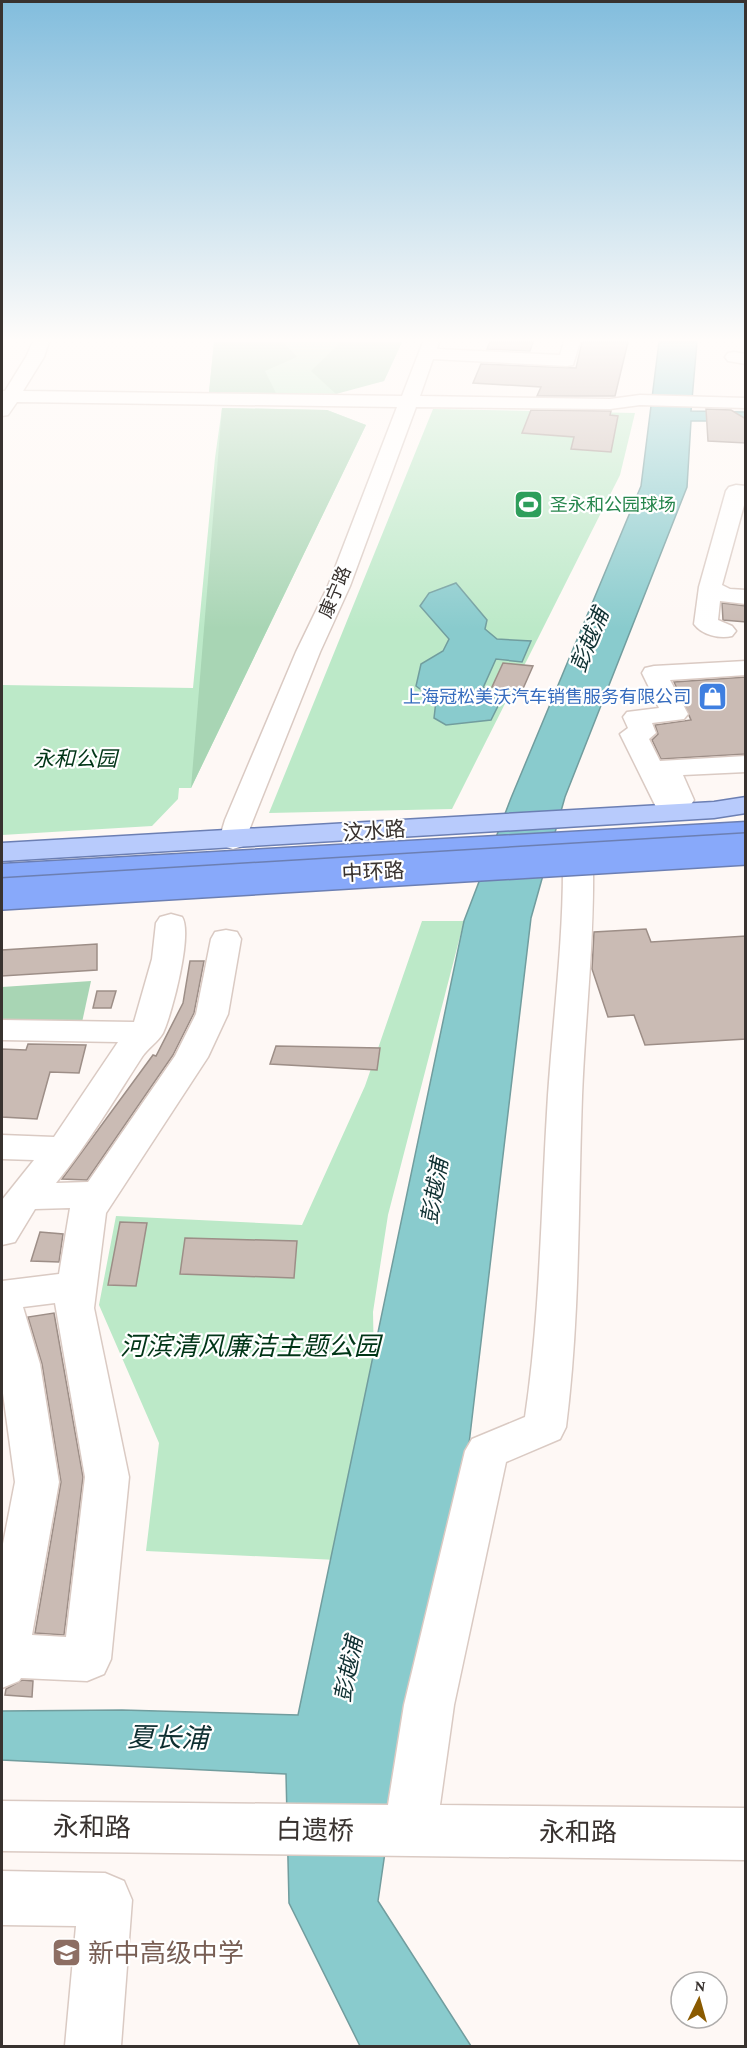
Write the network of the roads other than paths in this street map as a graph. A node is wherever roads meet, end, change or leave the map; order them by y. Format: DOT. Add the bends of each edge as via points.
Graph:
graph roads {
  1 [pos="393,438"];
  2 [pos="746,492"];
  3 [pos="710,587"];
  4 [pos="746,597"];
  5 [pos="724,631"];
  6 [pos="746,668"];
  7 [pos="746,764"];
  8 [pos="746,780"];
  9 [pos="674,796"];
  10 [pos="746,809"];
  11 [pos="746,830"];
  12 [pos="233,840"];
  13 [pos="745,851"];
  14 [pos="2,852"];
  15 [pos="440,855"];
  16 [pos="576,860"];
  17 [pos="2,873"];
  18 [pos="2,879"];
  19 [pos="58,885"];
  20 [pos="2,888"];
  21 [pos="2,894"];
  22 [pos="149,896"];
  23 [pos="2,904"];
  24 [pos="171,922"];
  25 [pos="226,939"];
  26 [pos="2,1030"];
  27 [pos="147,1032"];
  28 [pos="2,1147"];
  29 [pos="64,1149"];
  30 [pos="99,1195"];
  31 [pos="8,1219"];
  32 [pos="78,1286"];
  33 [pos="3,1310"];
  34 [pos="15,1423"];
  35 [pos="13,1551"];
  36 [pos="3,1661"];
  37 [pos="2,1826"];
  38 [pos="219,1828"];
  39 [pos="410,1831"];
  40 [pos="746,1834"];
  41 [pos="2,1898"];
  42 [pos="93,2046"];
  1 -- 12 [label="street, 康宁路" via="339,586"];
  2 -- 3 [label="street" via="736,491"];
  3 -- 4 [label="street" via="730,597"];
  3 -- 5 [label="street" via="706,624"];
  6 -- 9 [label="street" via="654,673 675,714 636,717 643,733 633,734"];
  7 -- 9 [label="street" via="666,768"];
  8 -- 9 [label="street"];
  10 -- 15 [label="main road, 汶水路" via="576,818"];
  11 -- 17 [label="highway, 中环路"];
  12 -- 14 [label="main road, 汶水路"];
  12 -- 15 [label="main road, 汶水路"];
  13 -- 16 [label="main road, 汶水路"];
  13 -- 21 [label="highway, 中环路, bridge"];
  15 -- 16 [label="main road, 汶水路"];
  15 -- 16 [label="main road"];
  15 -- 18 [label="main road, 汶水路"];
  15 -- 19 [label="main road, 汶水路"];
  15 -- 22 [label="main road, 汶水路"];
  16 -- 39 [label="street" via="573,1001 565,1093 554,1368 545,1427 486,1451 429,1705"];
  19 -- 20 [label="main road, 汶水路"];
  19 -- 22 [label="main road"];
  22 -- 23 [label="main road, 汶水路"];
  24 -- 27 [label="street" via="168,959"];
  25 -- 30 [label="street" via="212,1014 191,1057"];
  26 -- 27 [label="street"];
  27 -- 29 [label="street" via="133,1045"];
  28 -- 29 [label="street"];
  29 -- 31 [label="street"];
  30 -- 31 [label="street"];
  30 -- 32 [label="street" via="87,1212"];
  32 -- 33 [label="street"];
  32 -- 36 [label="street" via="74,1308 107,1477 87,1659"];
  33 -- 34 [label="street" via="19,1364"];
  34 -- 35 [label="street" via="37,1482"];
  35 -- 36 [label="street"];
  37 -- 38 [label="street, 永和路"];
  38 -- 39 [label="street, 白遗桥"];
  39 -- 40 [label="street, 永和路"];
  41 -- 42 [label="street" via="105,1900"];
}
